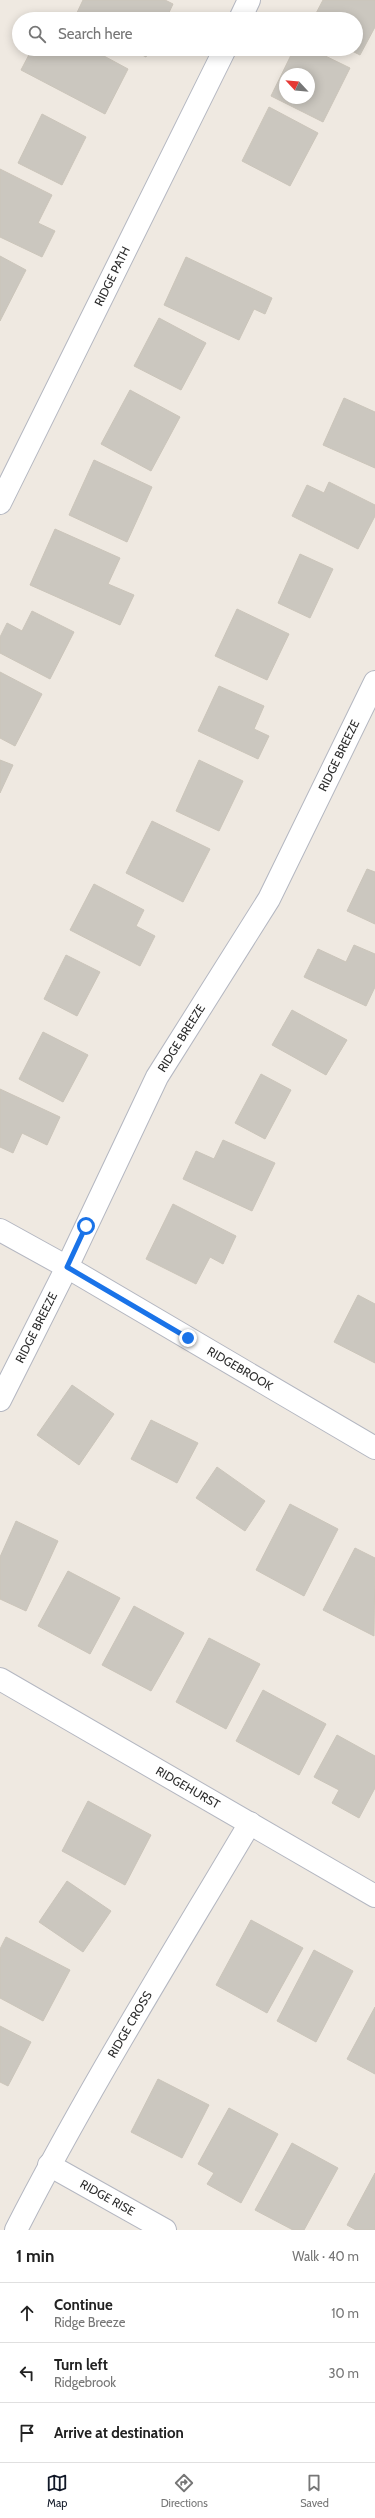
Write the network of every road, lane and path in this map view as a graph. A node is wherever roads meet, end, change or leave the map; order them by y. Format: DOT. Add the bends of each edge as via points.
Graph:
graph roads {
  1 [pos="249,0"];
  2 [pos="243,12"];
  3 [pos="222,56"];
  4 [pos="0,503"];
  5 [pos="375,682"];
  6 [pos="0,1230"];
  7 [pos="67,1267"];
  8 [pos="0,1400"];
  9 [pos="375,1448"];
  10 [pos="0,1679"];
  11 [pos="250,1823"];
  12 [pos="375,1896"];
  13 [pos="49,2165"];
  14 [pos="16,2230"];
  15 [pos="165,2230"];
  1 -- 2 [label="street"];
  3 -- 4 [label="street, RIDGE PATH"];
  5 -- 7 [label="street, RIDGE BREEZE" via="269,899 157,1077"];
  6 -- 7 [label="street, RIDGEBROOK"];
  7 -- 8 [label="street, RIDGE BREEZE"];
  7 -- 9 [label="street, RIDGEBROOK"];
  10 -- 11 [label="street, RIDGEHURST"];
  11 -- 12 [label="street, RIDGEHURST"];
  11 -- 13 [label="street, RIDGE CROSS"];
  13 -- 14 [label="street, RIDGE CROSS"];
  13 -- 15 [label="street, RIDGE RISE"];
}
